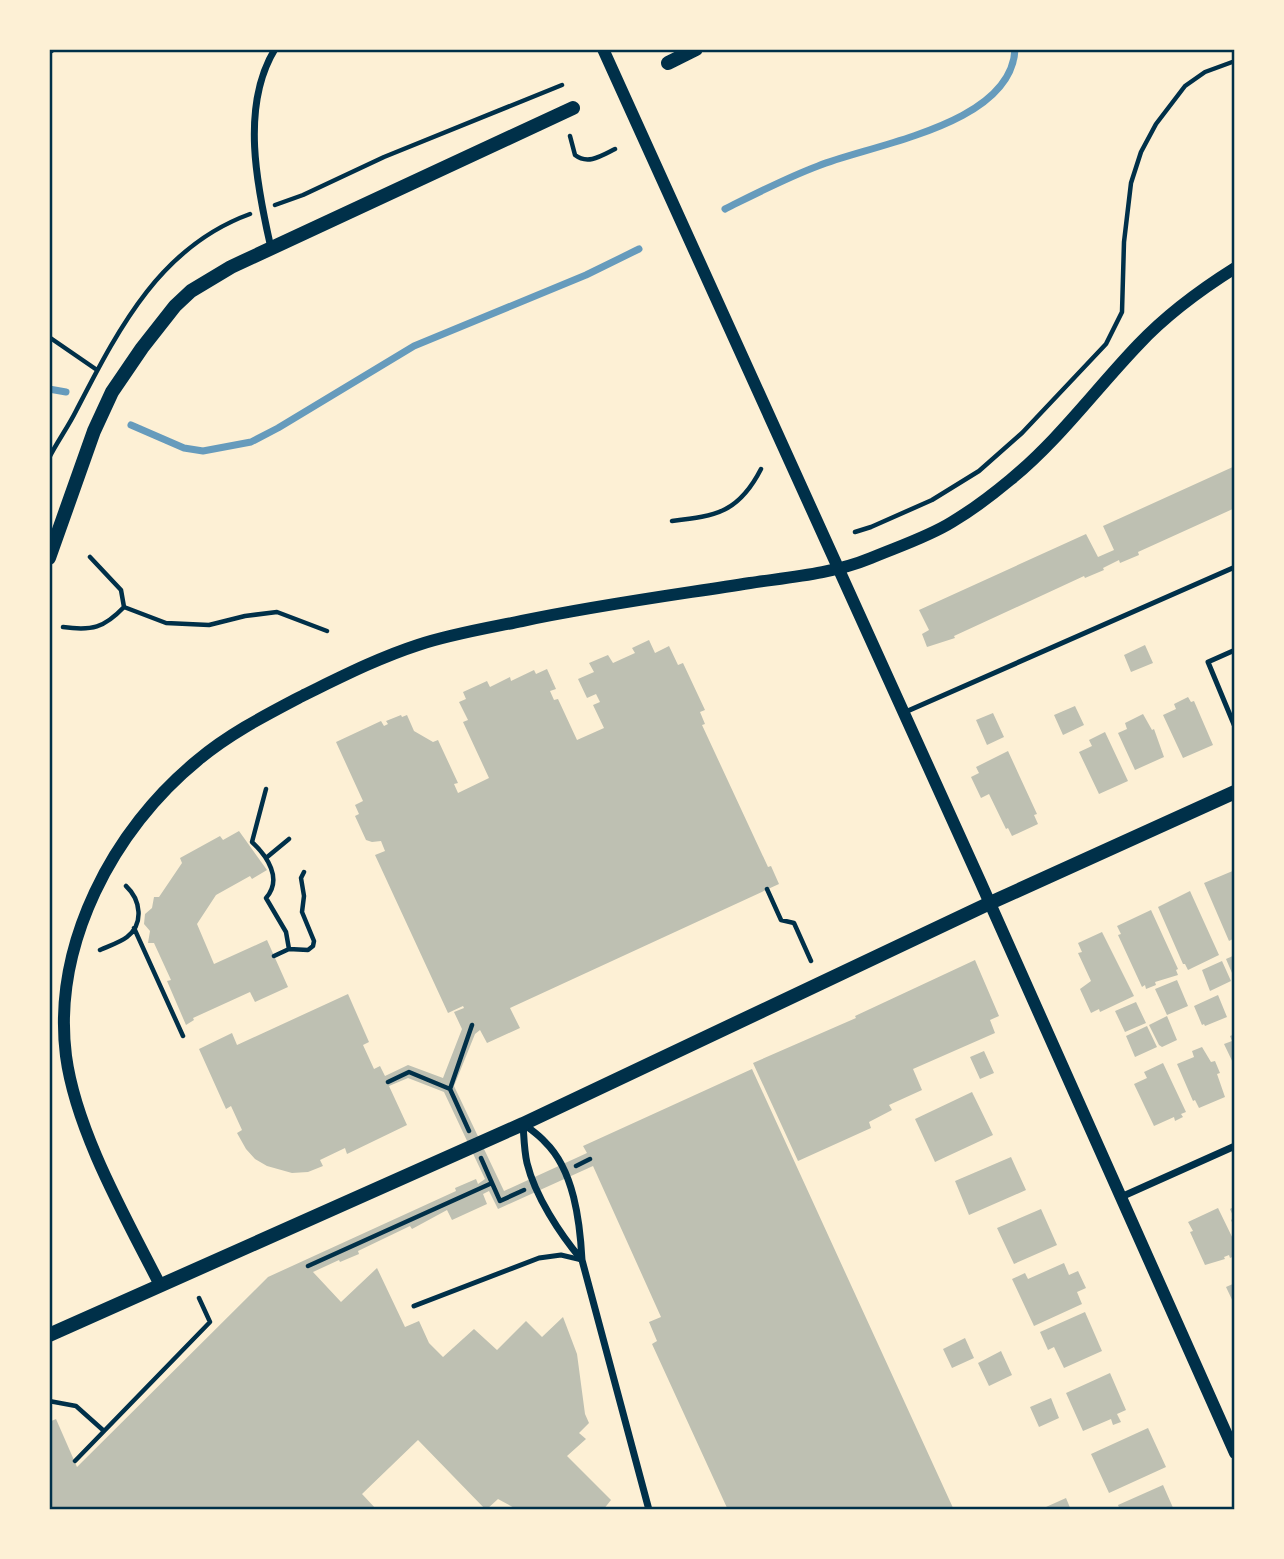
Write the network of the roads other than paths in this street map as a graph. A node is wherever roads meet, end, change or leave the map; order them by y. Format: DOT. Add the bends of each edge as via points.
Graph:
graph roads {
  1 [pos="275,49"];
  2 [pos="603,49"];
  3 [pos="696,49"];
  4 [pos="668,63"];
  5 [pos="573,108"];
  6 [pos="271,248"];
  7 [pos="1235,268"];
  8 [pos="49,558"];
  9 [pos="1235,567"];
  10 [pos="839,570"];
  11 [pos="1235,650"];
  12 [pos="903,713"];
  13 [pos="1235,727"];
  14 [pos="1235,792"];
  15 [pos="990,903"];
  16 [pos="523,1124"];
  17 [pos="1235,1146"];
  18 [pos="1121,1197"];
  19 [pos="582,1260"];
  20 [pos="160,1285"];
  21 [pos="414,1306"];
  22 [pos="49,1335"];
  23 [pos="1235,1454"];
  24 [pos="649,1510"];
  1 -- 6 [label="street" via="262,76 256,116 262,210"];
  2 -- 10 [label="street"];
  3 -- 4 [label="main road"];
  5 -- 6 [label="main road"];
  6 -- 8 [label="main road" via="191,291 142,348 112,392 94,431"];
  7 -- 10 [label="street" via="1194,294 1140,342 1010,480 949,524"];
  9 -- 12 [label="lane"];
  10 -- 12 [label="street"];
  10 -- 20 [label="street" via="526,620 420,644 349,672 258,719 195,762 157,800 123,844 91,899 76,937 64,1020 72,1090 125,1216"];
  11 -- 13 [label="lane" via="1208,662"];
  12 -- 15 [label="street"];
  14 -- 15 [label="main road"];
  15 -- 16 [label="main road"];
  15 -- 18 [label="street"];
  16 -- 19 [label="street" via="528,1167 547,1209"];
  16 -- 19 [label="street" via="547,1143 573,1195"];
  16 -- 20 [label="main road"];
  17 -- 18 [label="street"];
  18 -- 23 [label="street"];
  19 -- 21 [label="lane" via="562,1255 539,1258"];
  19 -- 24 [label="street"];
  20 -- 22 [label="main road"];
}
